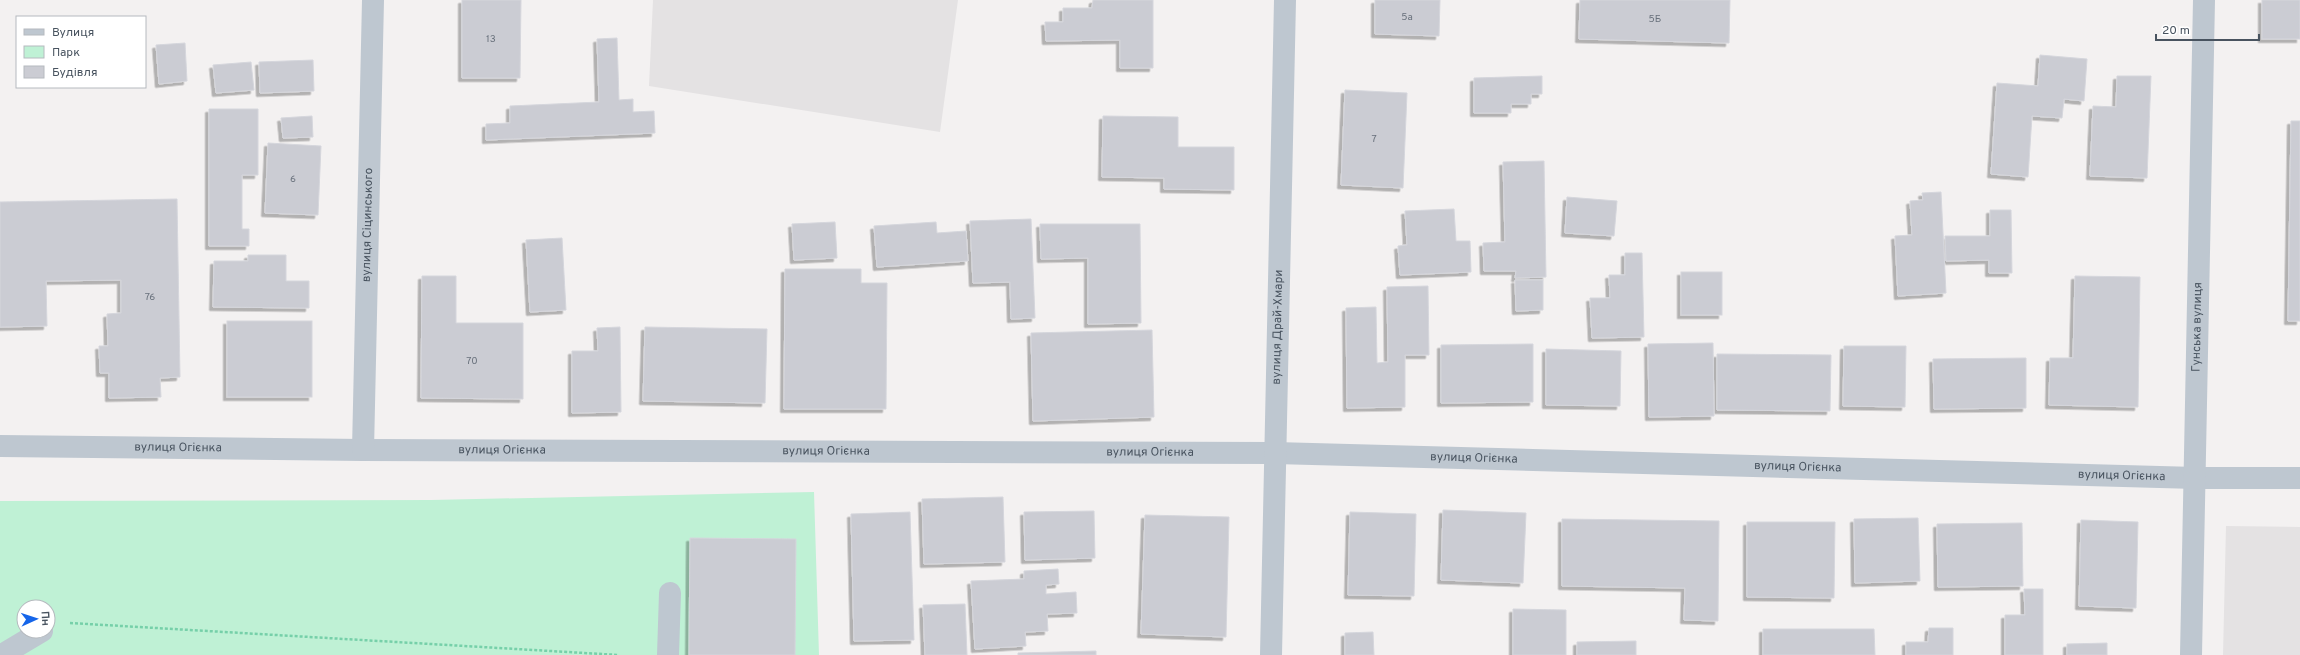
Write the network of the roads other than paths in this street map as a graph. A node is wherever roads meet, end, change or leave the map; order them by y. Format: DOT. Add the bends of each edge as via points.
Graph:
graph roads {
  1 [pos="373,0"];
  2 [pos="1285,0"];
  3 [pos="2204,0"];
  4 [pos="0,446"];
  5 [pos="363,450"];
  6 [pos="1275,453"];
  7 [pos="2196,478"];
  8 [pos="2300,478"];
  9 [pos="670,593"];
  10 [pos="29,639"];
  11 [pos="2,655"];
  12 [pos="668,655"];
  13 [pos="1271,655"];
  14 [pos="2191,655"];
  1 -- 5 [label="street, вулиця Сіцинського"];
  2 -- 6 [label="street, вулиця Драй-Хмари"];
  3 -- 7 [label="street, Гунська вулиця"];
  4 -- 5 [label="street, вулиця Огієнка"];
  5 -- 6 [label="street, вулиця Огієнка"];
  6 -- 7 [label="street, вулиця Огієнка"];
  6 -- 13 [label="street, вулиця Драй-Хмари"];
  7 -- 8 [label="street, вулиця Огієнка"];
  7 -- 14 [label="street, Гунська вулиця"];
  9 -- 12 [label="street"];
  10 -- 11 [label="street"];
}
